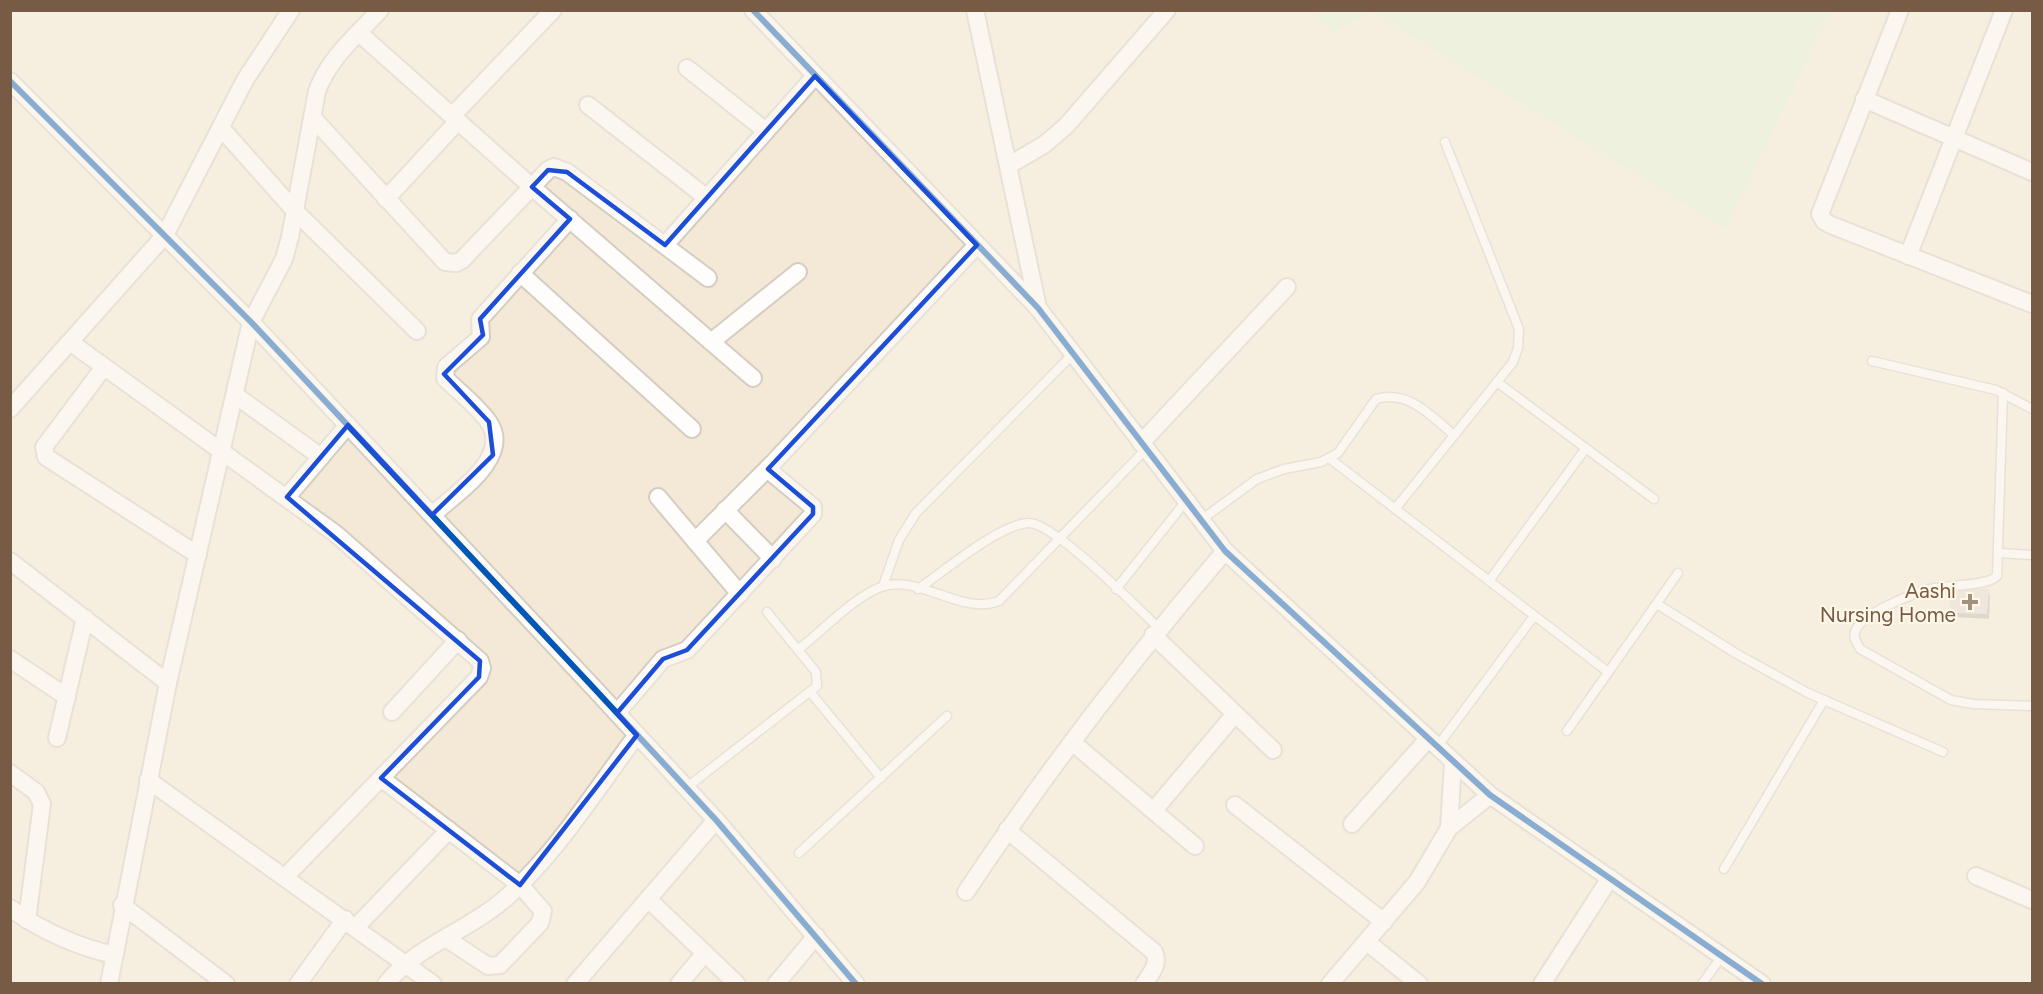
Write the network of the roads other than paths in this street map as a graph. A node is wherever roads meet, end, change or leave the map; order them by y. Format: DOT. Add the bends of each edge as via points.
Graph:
graph roads {
  1 [pos="291,10"];
  2 [pos="380,10"];
  3 [pos="553,10"];
  4 [pos="753,10"];
  5 [pos="975,10"];
  6 [pos="1167,10"];
  7 [pos="1900,10"];
  8 [pos="2004,10"];
  9 [pos="359,33"];
  10 [pos="687,68"];
  11 [pos="815,75"];
  12 [pos="13,87"];
  13 [pos="1864,99"];
  14 [pos="588,105"];
  15 [pos="313,118"];
  16 [pos="455,119"];
  17 [pos="221,128"];
  18 [pos="766,130"];
  19 [pos="1954,137"];
  20 [pos="1445,142"];
  21 [pos="1008,166"];
  22 [pos="2032,172"];
  23 [pos="532,187"];
  24 [pos="707,198"];
  25 [pos="386,199"];
  26 [pos="295,211"];
  27 [pos="570,219"];
  28 [pos="165,235"];
  29 [pos="665,245"];
  30 [pos="977,245"];
  31 [pos="1908,255"];
  32 [pos="798,272"];
  33 [pos="520,273"];
  34 [pos="708,278"];
  35 [pos="1287,287"];
  36 [pos="2032,304"];
  37 [pos="1038,308"];
  38 [pos="251,322"];
  39 [pos="417,331"];
  40 [pos="70,342"];
  41 [pos="711,342"];
  42 [pos="1073,354"];
  43 [pos="1872,361"];
  44 [pos="104,367"];
  45 [pos="753,378"];
  46 [pos="1497,382"];
  47 [pos="2003,393"];
  48 [pos="235,395"];
  49 [pos="10,409"];
  50 [pos="2032,409"];
  51 [pos="348,425"];
  52 [pos="692,429"];
  53 [pos="1454,435"];
  54 [pos="1144,446"];
  55 [pos="1586,448"];
  56 [pos="223,453"];
  57 [pos="321,457"];
  58 [pos="1329,458"];
  59 [pos="767,469"];
  60 [pos="287,497"];
  61 [pos="658,497"];
  62 [pos="1654,498"];
  63 [pos="1186,501"];
  64 [pos="1395,509"];
  65 [pos="725,510"];
  66 [pos="432,515"];
  67 [pos="1201,520"];
  68 [pos="1060,538"];
  69 [pos="695,541"];
  70 [pos="1225,551"];
  71 [pos="1999,553"];
  72 [pos="198,555"];
  73 [pos="2032,555"];
  74 [pos="773,559"];
  75 [pos="10,561"];
  76 [pos="1678,573"];
  77 [pos="1489,581"];
  78 [pos="883,586"];
  79 [pos="1116,589"];
  80 [pos="918,590"];
  81 [pos="740,594"];
  82 [pos="1657,604"];
  83 [pos="767,612"];
  84 [pos="1534,616"];
  85 [pos="85,618"];
  86 [pos="1156,632"];
  87 [pos="458,640"];
  88 [pos="799,649"];
  89 [pos="10,659"];
  90 [pos="1608,672"];
  91 [pos="168,683"];
  92 [pos="811,693"];
  93 [pos="67,697"];
  94 [pos="1824,700"];
  95 [pos="2032,706"];
  96 [pos="392,712"];
  97 [pos="617,712"];
  98 [pos="1235,714"];
  99 [pos="947,716"];
  100 [pos="1567,731"];
  101 [pos="637,735"];
  102 [pos="57,738"];
  103 [pos="1072,742"];
  104 [pos="1433,743"];
  105 [pos="1273,750"];
  106 [pos="1943,752"];
  107 [pos="1453,762"];
  108 [pos="10,773"];
  109 [pos="381,778"];
  110 [pos="881,778"];
  111 [pos="148,780"];
  112 [pos="686,788"];
  113 [pos="1490,795"];
  114 [pos="1235,804"];
  115 [pos="1154,810"];
  116 [pos="716,820"];
  117 [pos="1352,824"];
  118 [pos="1449,828"];
  119 [pos="449,830"];
  120 [pos="1007,830"];
  121 [pos="1195,846"];
  122 [pos="799,853"];
  123 [pos="1724,869"];
  124 [pos="1976,876"];
  125 [pos="285,877"];
  126 [pos="1610,878"];
  127 [pos="520,885"];
  128 [pos="966,892"];
  129 [pos="648,899"];
  130 [pos="2032,900"];
  131 [pos="122,905"];
  132 [pos="10,908"];
  133 [pos="27,920"];
  134 [pos="1384,922"];
  135 [pos="350,923"];
  136 [pos="816,936"];
  137 [pos="447,939"];
  138 [pos="1367,942"];
  139 [pos="705,953"];
  140 [pos="114,955"];
  141 [pos="1722,956"];
  142 [pos="405,963"];
  143 [pos="109,984"];
  144 [pos="226,984"];
  145 [pos="298,984"];
  146 [pos="386,984"];
  147 [pos="433,984"];
  148 [pos="575,984"];
  149 [pos="679,984"];
  150 [pos="737,984"];
  151 [pos="776,984"];
  152 [pos="856,984"];
  153 [pos="1144,984"];
  154 [pos="1330,984"];
  155 [pos="1419,984"];
  156 [pos="1542,984"];
  157 [pos="1702,984"];
  158 [pos="1762,984"];
  1 -- 17 [label="street" via="253,66"];
  2 -- 9 [label="street"];
  3 -- 16 [label="street"];
  4 -- 11 [label="street"];
  5 -- 21 [label="street"];
  6 -- 21 [label="street" via="1066,126"];
  7 -- 13 [label="street"];
  8 -- 19 [label="street"];
  9 -- 15 [label="street" via="323,74"];
  9 -- 16 [label="street"];
  10 -- 18 [label="street"];
  11 -- 18 [label="street"];
  11 -- 30 [label="street"];
  12 -- 28 [label="street"];
  13 -- 19 [label="street"];
  13 -- 31 [label="street" via="1820,214 1824,222"];
  14 -- 24 [label="street"];
  15 -- 25 [label="street"];
  15 -- 26 [label="street"];
  16 -- 23 [label="street"];
  16 -- 25 [label="street"];
  17 -- 26 [label="street"];
  17 -- 28 [label="street"];
  18 -- 24 [label="street"];
  19 -- 22 [label="street"];
  19 -- 31 [label="street"];
  20 -- 46 [label="lane" via="1519,329 1513,362"];
  21 -- 37 [label="street"];
  23 -- 25 [label="street" via="462,260 450,264"];
  23 -- 27 [label="street"];
  23 -- 29 [label="street" via="548,170 561,168"];
  24 -- 29 [label="street"];
  26 -- 38 [label="street" via="284,259"];
  26 -- 39 [label="street"];
  27 -- 33 [label="street"];
  27 -- 41 [label="street"];
  28 -- 38 [label="street"];
  28 -- 40 [label="street"];
  29 -- 34 [label="street"];
  30 -- 37 [label="street"];
  30 -- 59 [label="street"];
  31 -- 36 [label="street"];
  32 -- 41 [label="street"];
  33 -- 52 [label="street"];
  33 -- 66 [label="street" via="480,319 481,337 444,371 445,378 489,422 495,445 490,462"];
  35 -- 54 [label="street"];
  37 -- 42 [label="street"];
  38 -- 48 [label="street"];
  38 -- 51 [label="street"];
  40 -- 44 [label="street"];
  40 -- 49 [label="street"];
  41 -- 45 [label="street"];
  42 -- 54 [label="street"];
  42 -- 78 [label="lane" via="916,513 898,540"];
  43 -- 47 [label="lane"];
  44 -- 56 [label="street"];
  44 -- 72 [label="street" via="44,447 46,457"];
  46 -- 53 [label="lane"];
  46 -- 55 [label="lane"];
  47 -- 50 [label="lane"];
  47 -- 71 [label="lane"];
  48 -- 56 [label="street"];
  48 -- 57 [label="street"];
  51 -- 57 [label="street"];
  51 -- 66 [label="street"];
  53 -- 58 [label="lane" via="1413,403 1398,395 1386,396 1376,399 1338,453"];
  53 -- 64 [label="lane"];
  54 -- 63 [label="street"];
  54 -- 68 [label="lane"];
  55 -- 62 [label="lane"];
  55 -- 77 [label="lane"];
  56 -- 60 [label="street"];
  56 -- 72 [label="street"];
  57 -- 60 [label="street"];
  58 -- 64 [label="lane"];
  58 -- 67 [label="lane" via="1257,479"];
  59 -- 65 [label="street"];
  59 -- 74 [label="street" via="814,510"];
  60 -- 87 [label="street" via="336,534"];
  61 -- 69 [label="street"];
  63 -- 67 [label="street"];
  63 -- 79 [label="lane"];
  64 -- 77 [label="lane"];
  65 -- 69 [label="street"];
  65 -- 74 [label="street"];
  66 -- 97 [label="street"];
  67 -- 70 [label="street"];
  68 -- 79 [label="lane"];
  68 -- 80 [label="lane" via="1039,524 1025,523 1001,532"];
  68 -- 80 [label="lane" via="999,601 990,605 980,606"];
  69 -- 81 [label="street"];
  70 -- 86 [label="street"];
  70 -- 104 [label="street"];
  71 -- 73 [label="lane"];
  71 -- 95 [label="lane" via="1994,579 1937,588 1905,598 1860,623 1855,640 1860,649 1952,700"];
  72 -- 91 [label="street"];
  74 -- 81 [label="street"];
  75 -- 85 [label="street"];
  76 -- 82 [label="lane"];
  77 -- 84 [label="lane"];
  78 -- 80 [label="lane" via="900,584"];
  78 -- 88 [label="lane" via="869,592"];
  79 -- 86 [label="lane"];
  81 -- 97 [label="street" via="687,650 663,659"];
  82 -- 90 [label="lane"];
  82 -- 94 [label="lane" via="1737,654"];
  83 -- 88 [label="lane"];
  84 -- 90 [label="lane"];
  84 -- 104 [label="lane"];
  85 -- 91 [label="street"];
  85 -- 93 [label="street"];
  86 -- 98 [label="street"];
  86 -- 103 [label="street"];
  87 -- 96 [label="street"];
  87 -- 109 [label="street" via="480,661 479,677"];
  88 -- 92 [label="lane" via="818,679"];
  89 -- 93 [label="street"];
  90 -- 100 [label="lane"];
  91 -- 111 [label="street"];
  92 -- 110 [label="lane"];
  92 -- 112 [label="lane"];
  93 -- 102 [label="street"];
  94 -- 106 [label="lane"];
  94 -- 123 [label="lane"];
  97 -- 101 [label="street"];
  98 -- 105 [label="street"];
  98 -- 115 [label="street"];
  99 -- 110 [label="lane"];
  101 -- 112 [label="street"];
  101 -- 127 [label="street" via="540,866"];
  103 -- 115 [label="street"];
  103 -- 120 [label="street"];
  104 -- 107 [label="street"];
  104 -- 117 [label="street"];
  107 -- 113 [label="street"];
  107 -- 118 [label="street"];
  108 -- 133 [label="street" via="36,792 42,804"];
  109 -- 119 [label="street"];
  109 -- 125 [label="street"];
  110 -- 122 [label="lane"];
  111 -- 125 [label="street"];
  111 -- 131 [label="street"];
  112 -- 116 [label="street"];
  113 -- 118 [label="street"];
  113 -- 126 [label="street"];
  114 -- 134 [label="street"];
  115 -- 121 [label="street"];
  116 -- 129 [label="street"];
  116 -- 136 [label="street"];
  118 -- 134 [label="street" via="1417,882"];
  119 -- 127 [label="street"];
  119 -- 135 [label="street"];
  120 -- 128 [label="street"];
  120 -- 153 [label="street" via="1154,952 1156,966"];
  124 -- 130 [label="street"];
  125 -- 135 [label="street"];
  126 -- 141 [label="street"];
  126 -- 156 [label="street"];
  127 -- 137 [label="street"];
  127 -- 137 [label="street" via="543,911 543,917 500,965 488,966"];
  129 -- 139 [label="street"];
  129 -- 148 [label="street"];
  131 -- 140 [label="street"];
  131 -- 144 [label="street"];
  132 -- 133 [label="street"];
  133 -- 140 [label="street" via="80,947"];
  134 -- 138 [label="street"];
  135 -- 142 [label="street"];
  135 -- 145 [label="street"];
  136 -- 151 [label="street"];
  136 -- 152 [label="street"];
  137 -- 142 [label="street"];
  138 -- 154 [label="street"];
  138 -- 155 [label="street"];
  139 -- 149 [label="street"];
  139 -- 150 [label="street"];
  140 -- 143 [label="street"];
  141 -- 157 [label="lane"];
  141 -- 158 [label="street"];
  142 -- 146 [label="street"];
  142 -- 147 [label="street"];
}
